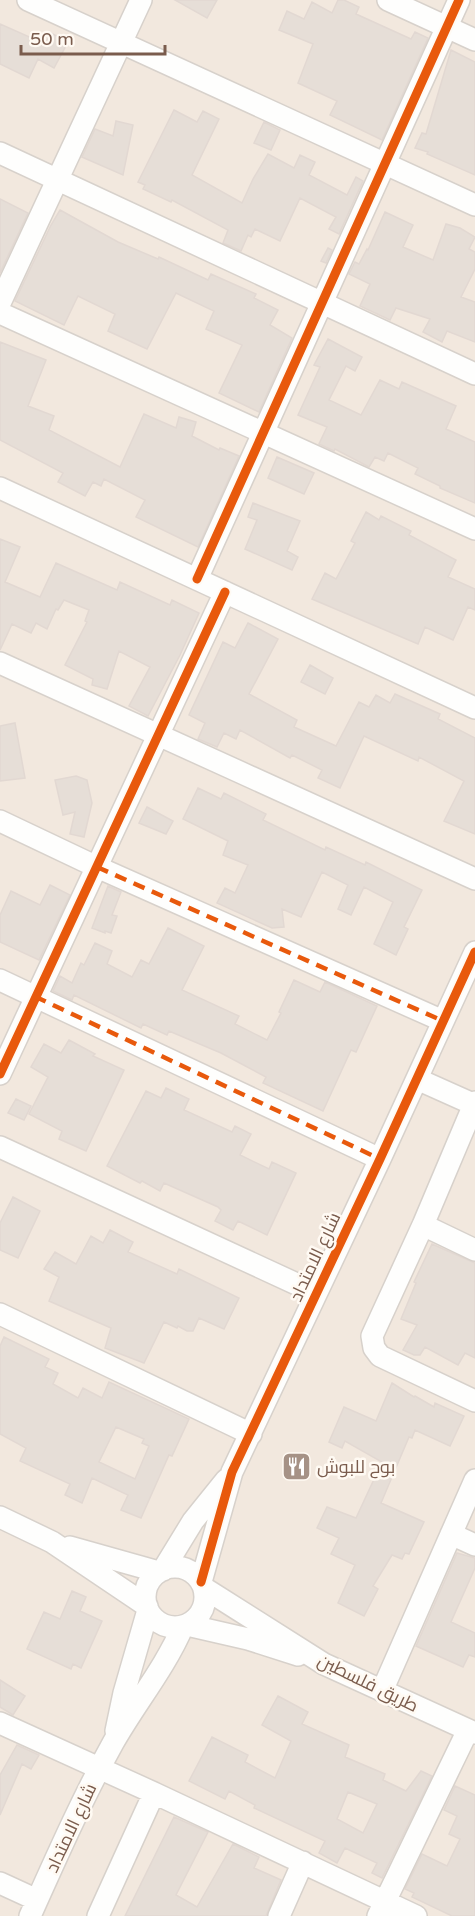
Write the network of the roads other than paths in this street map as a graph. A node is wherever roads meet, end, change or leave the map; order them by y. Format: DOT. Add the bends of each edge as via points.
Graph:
graph roads {
  1 [pos="28,0"];
  2 [pos="141,0"];
  3 [pos="388,0"];
  4 [pos="459,0"];
  5 [pos="447,27"];
  6 [pos="475,40"];
  7 [pos="120,43"];
  8 [pos="0,153"];
  9 [pos="384,163"];
  10 [pos="57,180"];
  11 [pos="475,205"];
  12 [pos="0,303"];
  13 [pos="321,303"];
  14 [pos="0,313"];
  15 [pos="475,374"];
  16 [pos="263,432"];
  17 [pos="0,489"];
  18 [pos="475,529"];
  19 [pos="196,579"];
  20 [pos="225,592"];
  21 [pos="0,663"];
  22 [pos="475,708"];
  23 [pos="159,735"];
  24 [pos="0,821"];
  25 [pos="97,867"];
  26 [pos="475,879"];
  27 [pos="475,952"];
  28 [pos="0,980"];
  29 [pos="36,997"];
  30 [pos="443,1021"];
  31 [pos="0,1074"];
  32 [pos="417,1079"];
  33 [pos="475,1104"];
  34 [pos="0,1147"];
  35 [pos="380,1159"];
  36 [pos="423,1225"];
  37 [pos="475,1250"];
  38 [pos="316,1293"];
  39 [pos="0,1314"];
  40 [pos="475,1401"];
  41 [pos="251,1434"];
  42 [pos="232,1472"];
  43 [pos="475,1480"];
  44 [pos="0,1517"];
  45 [pos="451,1534"];
  46 [pos="52,1542"];
  47 [pos="475,1545"];
  48 [pos="161,1571"];
  49 [pos="202,1585"];
  50 [pos="148,1608"];
  51 [pos="185,1625"];
  52 [pos="324,1664"];
  53 [pos="382,1690"];
  54 [pos="0,1723"];
  55 [pos="471,1732"];
  56 [pos="114,1741"];
  57 [pos="100,1768"];
  58 [pos="154,1793"];
  59 [pos="303,1862"];
  60 [pos="0,1883"];
  61 [pos="34,1908"];
  62 [pos="382,1909"];
  63 [pos="98,1916"];
  64 [pos="279,1916"];
  65 [pos="416,1916"];
  1 -- 7 [label="street"];
  2 -- 7 [label="street"];
  3 -- 5 [label="street"];
  4 -- 5 [label="street"];
  5 -- 6 [label="street"];
  5 -- 9 [label="street"];
  7 -- 9 [label="street"];
  7 -- 10 [label="street"];
  8 -- 10 [label="street"];
  9 -- 11 [label="street"];
  9 -- 13 [label="street"];
  10 -- 12 [label="street"];
  10 -- 13 [label="street"];
  13 -- 15 [label="street"];
  13 -- 16 [label="street"];
  14 -- 16 [label="street"];
  16 -- 18 [label="street"];
  16 -- 19 [label="street"];
  17 -- 19 [label="street"];
  19 -- 20 [label="street"];
  20 -- 22 [label="street"];
  20 -- 23 [label="street"];
  21 -- 23 [label="street"];
  23 -- 25 [label="street"];
  23 -- 26 [label="street"];
  24 -- 25 [label="street"];
  25 -- 29 [label="street"];
  25 -- 30 [label="street"];
  27 -- 30 [label="street, شارع الامتداد"];
  28 -- 29 [label="street"];
  29 -- 31 [label="street"];
  29 -- 35 [label="street"];
  30 -- 32 [label="street, شارع الامتداد"];
  32 -- 33 [label="street"];
  32 -- 35 [label="street, شارع الامتداد"];
  33 -- 36 [label="street"];
  34 -- 38 [label="street"];
  35 -- 38 [label="street, شارع الامتداد"];
  36 -- 37 [label="street"];
  36 -- 40 [label="street" via="372,1336 374,1348 380,1356"];
  38 -- 41 [label="street, شارع الامتداد"];
  39 -- 41 [label="street"];
  41 -- 42 [label="street, شارع الامتداد"];
  42 -- 48 [label="street, شارع الامتداد" via="193,1521"];
  42 -- 49 [label="street, شارع الامتداد"];
  43 -- 45 [label="street"];
  44 -- 46 [label="street"];
  45 -- 47 [label="street"];
  45 -- 53 [label="street"];
  46 -- 48 [label="street"];
  46 -- 50 [label="street"];
  48 -- 49 [label="street" via="184,1569"];
  48 -- 50 [label="street" via="146,1591"];
  49 -- 51 [label="street" via="205,1603 194,1621"];
  49 -- 52 [label="street, طريق فلسطين"];
  50 -- 51 [label="street" via="163,1624"];
  50 -- 56 [label="street, شارع الامتداد"];
  51 -- 52 [label="street" via="248,1639"];
  51 -- 56 [label="street, شارع الامتداد"];
  52 -- 53 [label="street, طريق فلسطين"];
  53 -- 55 [label="street, طريق فلسطين"];
  54 -- 57 [label="street"];
  55 -- 62 [label="street"];
  56 -- 57 [label="street, شارع الامتداد"];
  57 -- 58 [label="street"];
  57 -- 61 [label="street, شارع الامتداد"];
  58 -- 59 [label="street"];
  58 -- 63 [label="street"];
  59 -- 62 [label="street"];
  59 -- 64 [label="street"];
  60 -- 61 [label="street"];
  62 -- 65 [label="street"];
}
